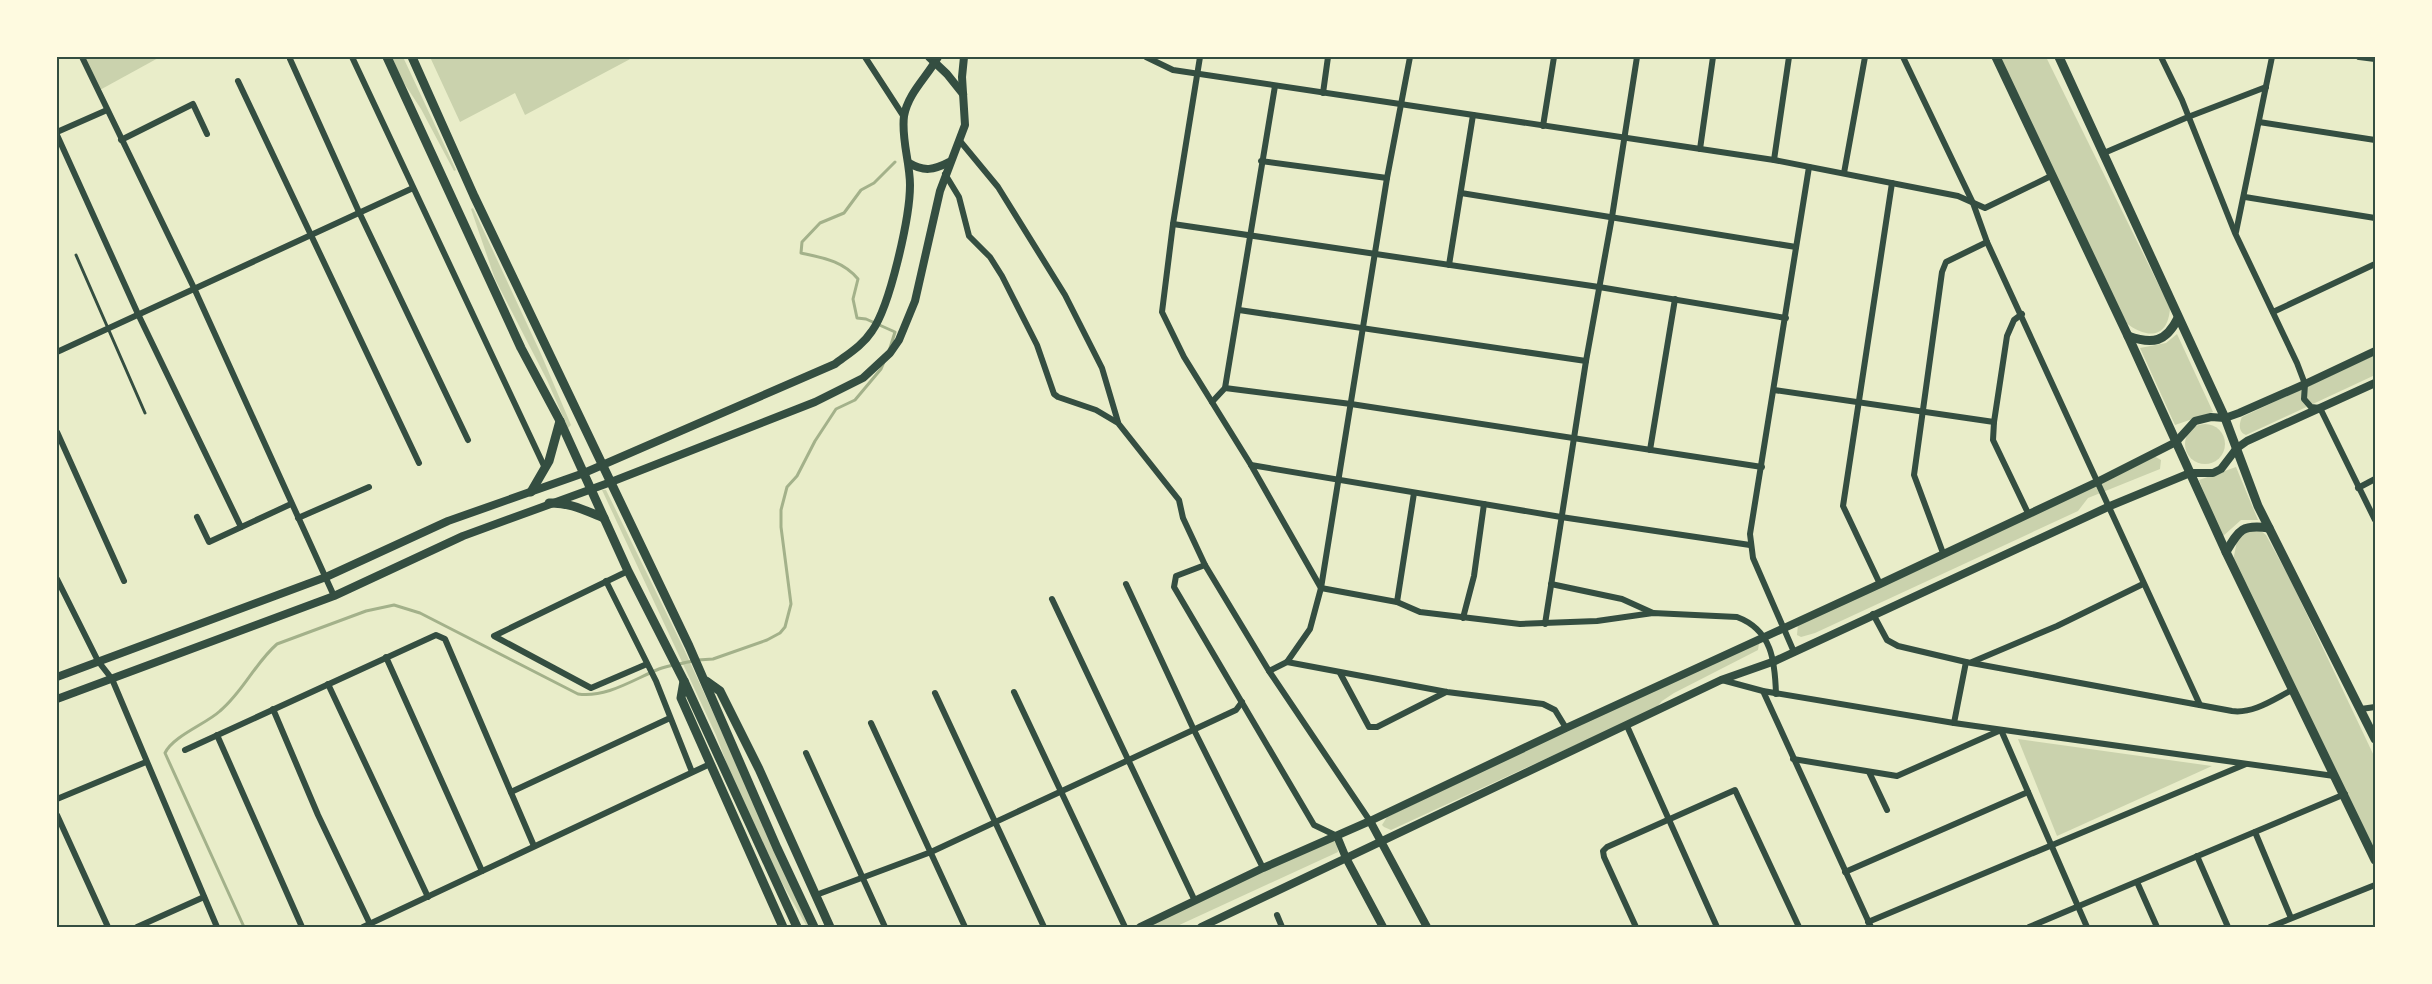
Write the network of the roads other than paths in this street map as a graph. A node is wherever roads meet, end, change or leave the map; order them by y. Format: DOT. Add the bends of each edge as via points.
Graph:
graph roads {
  1 [pos="82,57"];
  2 [pos="352,57"];
  3 [pos="387,57"];
  4 [pos="412,57"];
  5 [pos="865,57"];
  6 [pos="964,57"];
  7 [pos="1146,57"];
  8 [pos="1200,57"];
  9 [pos="1328,57"];
  10 [pos="1410,57"];
  11 [pos="1554,57"];
  12 [pos="1637,57"];
  13 [pos="1713,57"];
  14 [pos="1789,57"];
  15 [pos="1865,57"];
  16 [pos="1903,57"];
  17 [pos="1996,57"];
  18 [pos="2059,57"];
  19 [pos="2161,57"];
  20 [pos="2272,57"];
  21 [pos="2359,57"];
  22 [pos="290,59"];
  23 [pos="934,59"];
  24 [pos="2375,59"];
  25 [pos="1197,74"];
  26 [pos="238,81"];
  27 [pos="1275,86"];
  28 [pos="2266,87"];
  29 [pos="1323,93"];
  30 [pos="963,94"];
  31 [pos="1401,103"];
  32 [pos="107,110"];
  33 [pos="1473,115"];
  34 [pos="904,117"];
  35 [pos="2188,117"];
  36 [pos="2259,122"];
  37 [pos="1543,126"];
  38 [pos="57,133"];
  39 [pos="207,134"];
  40 [pos="1625,139"];
  41 [pos="121,140"];
  42 [pos="2375,140"];
  43 [pos="960,141"];
  44 [pos="1700,148"];
  45 [pos="2104,153"];
  46 [pos="1774,160"];
  47 [pos="1261,161"];
  48 [pos="949,162"];
  49 [pos="909,164"];
  50 [pos="1809,167"];
  51 [pos="1844,173"];
  52 [pos="945,174"];
  53 [pos="2051,176"];
  54 [pos="1387,178"];
  55 [pos="1892,183"];
  56 [pos="412,188"];
  57 [pos="1461,193"];
  58 [pos="2244,197"];
  59 [pos="1973,203"];
  60 [pos="359,212"];
  61 [pos="1612,216"];
  62 [pos="2375,218"];
  63 [pos="1173,224"];
  64 [pos="2235,233"];
  65 [pos="309,234"];
  66 [pos="1250,235"];
  67 [pos="1987,242"];
  68 [pos="1796,247"];
  69 [pos="1375,253"];
  70 [pos="76,255"];
  71 [pos="2375,264"];
  72 [pos="1449,265"];
  73 [pos="1599,287"];
  74 [pos="194,288"];
  75 [pos="1675,299"];
  76 [pos="1239,310"];
  77 [pos="2273,312"];
  78 [pos="138,314"];
  79 [pos="2022,314"];
  80 [pos="1786,318"];
  81 [pos="2178,318"];
  82 [pos="1364,327"];
  83 [pos="108,328"];
  84 [pos="2128,336"];
  85 [pos="2375,351"];
  86 [pos="57,352"];
  87 [pos="1586,361"];
  88 [pos="2375,382"];
  89 [pos="2305,384"];
  90 [pos="1225,388"];
  91 [pos="1774,390"];
  92 [pos="1212,402"];
  93 [pos="1858,402"];
  94 [pos="1351,405"];
  95 [pos="2320,408"];
  96 [pos="1922,411"];
  97 [pos="145,413"];
  98 [pos="2225,418"];
  99 [pos="560,422"];
  100 [pos="1994,422"];
  101 [pos="1118,423"];
  102 [pos="57,432"];
  103 [pos="1574,439"];
  104 [pos="468,440"];
  105 [pos="2176,442"];
  106 [pos="2236,448"];
  107 [pos="1650,450"];
  108 [pos="419,463"];
  109 [pos="602,465"];
  110 [pos="1251,465"];
  111 [pos="1762,467"];
  112 [pos="545,469"];
  113 [pos="584,473"];
  114 [pos="2190,473"];
  115 [pos="2375,479"];
  116 [pos="1338,480"];
  117 [pos="2098,481"];
  118 [pos="611,482"];
  119 [pos="369,487"];
  120 [pos="2358,488"];
  121 [pos="590,489"];
  122 [pos="531,492"];
  123 [pos="1414,493"];
  124 [pos="549,503"];
  125 [pos="291,504"];
  126 [pos="1484,504"];
  127 [pos="2110,506"];
  128 [pos="2028,513"];
  129 [pos="1561,517"];
  130 [pos="197,518"];
  131 [pos="298,518"];
  132 [pos="604,518"];
  133 [pos="2375,520"];
  134 [pos="241,527"];
  135 [pos="2269,528"];
  136 [pos="1750,544"];
  137 [pos="2226,552"];
  138 [pos="1943,553"];
  139 [pos="1205,565"];
  140 [pos="628,571"];
  141 [pos="326,577"];
  142 [pos="57,579"];
  143 [pos="124,581"];
  144 [pos="606,581"];
  145 [pos="1126,584"];
  146 [pos="1551,584"];
  147 [pos="1880,584"];
  148 [pos="2143,584"];
  149 [pos="1321,588"];
  150 [pos="65,595"];
  151 [pos="334,596"];
  152 [pos="57,599"];
  153 [pos="1052,599"];
  154 [pos="1397,602"];
  155 [pos="1653,613"];
  156 [pos="1874,615"];
  157 [pos="1463,618"];
  158 [pos="1545,624"];
  159 [pos="1784,628"];
  160 [pos="1764,637"];
  161 [pos="1794,652"];
  162 [pos="386,657"];
  163 [pos="98,661"];
  164 [pos="1775,661"];
  165 [pos="1287,662"];
  166 [pos="1969,662"];
  167 [pos="647,664"];
  168 [pos="1269,671"];
  169 [pos="1340,673"];
  170 [pos="57,677"];
  171 [pos="681,677"];
  172 [pos="112,679"];
  173 [pos="704,680"];
  174 [pos="1721,680"];
  175 [pos="328,684"];
  176 [pos="2292,690"];
  177 [pos="1014,692"];
  178 [pos="1447,692"];
  179 [pos="1763,692"];
  180 [pos="935,693"];
  181 [pos="1776,694"];
  182 [pos="57,699"];
  183 [pos="1242,702"];
  184 [pos="2200,705"];
  185 [pos="2375,707"];
  186 [pos="273,709"];
  187 [pos="2361,709"];
  188 [pos="670,718"];
  189 [pos="871,723"];
  190 [pos="1954,723"];
  191 [pos="1627,726"];
  192 [pos="1194,728"];
  193 [pos="1566,728"];
  194 [pos="2001,730"];
  195 [pos="217,735"];
  196 [pos="2375,739"];
  197 [pos="185,750"];
  198 [pos="806,753"];
  199 [pos="1793,759"];
  200 [pos="1128,760"];
  201 [pos="146,762"];
  202 [pos="710,764"];
  203 [pos="2247,764"];
  204 [pos="692,772"];
  205 [pos="1869,772"];
  206 [pos="2334,776"];
  207 [pos="511,792"];
  208 [pos="1061,792"];
  209 [pos="2028,792"];
  210 [pos="2345,794"];
  211 [pos="57,800"];
  212 [pos="1887,810"];
  213 [pos="57,815"];
  214 [pos="1668,818"];
  215 [pos="1371,821"];
  216 [pos="995,823"];
  217 [pos="2255,832"];
  218 [pos="1337,836"];
  219 [pos="1380,843"];
  220 [pos="534,846"];
  221 [pos="2051,846"];
  222 [pos="931,852"];
  223 [pos="2197,856"];
  224 [pos="1346,858"];
  225 [pos="2375,860"];
  226 [pos="1263,868"];
  227 [pos="482,871"];
  228 [pos="1845,872"];
  229 [pos="861,877"];
  230 [pos="2137,882"];
  231 [pos="2375,885"];
  232 [pos="816,895"];
  233 [pos="204,897"];
  234 [pos="428,897"];
  235 [pos="1196,901"];
  236 [pos="2078,906"];
  237 [pos="1277,915"];
  238 [pos="2291,918"];
  239 [pos="370,924"];
  240 [pos="1869,924"];
  241 [pos="108,927"];
  242 [pos="137,927"];
  243 [pos="217,927"];
  244 [pos="302,927"];
  245 [pos="363,927"];
  246 [pos="783,927"];
  247 [pos="797,927"];
  248 [pos="814,927"];
  249 [pos="830,927"];
  250 [pos="885,927"];
  251 [pos="965,927"];
  252 [pos="1044,927"];
  253 [pos="1125,927"];
  254 [pos="1140,927"];
  255 [pos="1201,927"];
  256 [pos="1282,927"];
  257 [pos="1383,927"];
  258 [pos="1427,927"];
  259 [pos="1636,927"];
  260 [pos="1717,927"];
  261 [pos="1799,927"];
  262 [pos="2029,927"];
  263 [pos="2087,927"];
  264 [pos="2157,927"];
  265 [pos="2228,927"];
  266 [pos="2270,927"];
  1 -- 32 [label="street"];
  2 -- 56 [label="street"];
  3 -- 99 [label="main road" via="521,348"];
  4 -- 109 [label="main road" via="478,206"];
  5 -- 34 [label="street"];
  6 -- 30 [label="main road"];
  7 -- 25 [label="street" via="1173,70"];
  8 -- 25 [label="street"];
  9 -- 29 [label="street"];
  10 -- 31 [label="street"];
  11 -- 37 [label="street"];
  12 -- 40 [label="street"];
  13 -- 44 [label="street"];
  14 -- 46 [label="street"];
  15 -- 51 [label="street"];
  16 -- 59 [label="street"];
  17 -- 53 [label="main road"];
  18 -- 45 [label="main road"];
  19 -- 35 [label="street"];
  20 -- 28 [label="street"];
  21 -- 24 [label="street"];
  22 -- 60 [label="street"];
  23 -- 30 [label="street"];
  23 -- 34 [label="main road"];
  25 -- 27 [label="street"];
  25 -- 63 [label="street"];
  26 -- 65 [label="street"];
  27 -- 29 [label="street"];
  27 -- 47 [label="street"];
  28 -- 35 [label="street"];
  28 -- 36 [label="street"];
  29 -- 31 [label="street"];
  30 -- 43 [label="main road" via="965,125"];
  31 -- 33 [label="street"];
  31 -- 54 [label="street"];
  32 -- 38 [label="street"];
  32 -- 41 [label="street"];
  33 -- 37 [label="street"];
  33 -- 57 [label="street"];
  34 -- 49 [label="main road"];
  35 -- 45 [label="street"];
  35 -- 64 [label="street"];
  36 -- 42 [label="street"];
  36 -- 58 [label="street"];
  37 -- 40 [label="street"];
  38 -- 78 [label="street"];
  39 -- 41 [label="street" via="193,105"];
  40 -- 44 [label="street"];
  40 -- 61 [label="street"];
  41 -- 74 [label="street"];
  43 -- 48 [label="main road"];
  43 -- 101 [label="street" via="998,188 1065,295 1102,368"];
  44 -- 46 [label="street"];
  45 -- 81 [label="main road"];
  46 -- 50 [label="street"];
  47 -- 54 [label="street"];
  47 -- 66 [label="street"];
  48 -- 49 [label="main road" via="935,170"];
  48 -- 52 [label="main road"];
  49 -- 109 [label="main road" via="909,196 894,276 885,308 858,346 835,364"];
  50 -- 51 [label="street"];
  50 -- 68 [label="street"];
  51 -- 55 [label="street"];
  52 -- 101 [label="street" via="958,197 969,236 1002,276 1037,345 1054,393"];
  52 -- 118 [label="main road" via="909,319 899,340 876,367 863,378 815,402"];
  53 -- 59 [label="street" via="1985,207"];
  53 -- 84 [label="main road"];
  54 -- 69 [label="street"];
  55 -- 59 [label="street" via="1958,196"];
  55 -- 93 [label="street"];
  56 -- 60 [label="street"];
  56 -- 112 [label="street"];
  57 -- 61 [label="street"];
  57 -- 72 [label="street"];
  58 -- 62 [label="street"];
  58 -- 64 [label="street"];
  59 -- 67 [label="street"];
  60 -- 65 [label="street"];
  60 -- 104 [label="street"];
  61 -- 68 [label="street"];
  61 -- 73 [label="street"];
  63 -- 66 [label="street"];
  63 -- 92 [label="street" via="1162,312"];
  64 -- 77 [label="street"];
  65 -- 74 [label="street"];
  65 -- 108 [label="street"];
  66 -- 69 [label="street"];
  66 -- 76 [label="street"];
  67 -- 79 [label="street"];
  67 -- 96 [label="street" via="1943,266"];
  68 -- 80 [label="street"];
  69 -- 72 [label="street"];
  69 -- 82 [label="street"];
  70 -- 83 [label="lane"];
  71 -- 77 [label="street"];
  72 -- 73 [label="street"];
  73 -- 75 [label="street"];
  73 -- 87 [label="street"];
  74 -- 78 [label="street"];
  74 -- 125 [label="street"];
  75 -- 80 [label="street"];
  75 -- 107 [label="street"];
  76 -- 82 [label="street"];
  76 -- 90 [label="street"];
  77 -- 89 [label="street"];
  78 -- 83 [label="street"];
  78 -- 134 [label="street"];
  79 -- 100 [label="street" via="2014,320 2007,336"];
  79 -- 117 [label="street"];
  80 -- 91 [label="street"];
  81 -- 84 [label="main road" via="2163,338 2153,341"];
  81 -- 98 [label="main road"];
  82 -- 87 [label="street"];
  82 -- 94 [label="street"];
  83 -- 86 [label="street"];
  83 -- 97 [label="lane"];
  84 -- 105 [label="main road"];
  85 -- 89 [label="main road"];
  87 -- 103 [label="street"];
  88 -- 95 [label="main road"];
  89 -- 95 [label="street" via="2306,403"];
  89 -- 98 [label="main road"];
  90 -- 92 [label="street"];
  90 -- 94 [label="street"];
  91 -- 93 [label="street"];
  91 -- 111 [label="street"];
  92 -- 110 [label="street"];
  93 -- 96 [label="street"];
  93 -- 147 [label="street" via="1843,506"];
  94 -- 103 [label="street"];
  94 -- 116 [label="street"];
  95 -- 106 [label="main road"];
  95 -- 120 [label="street"];
  96 -- 100 [label="street"];
  96 -- 138 [label="street" via="1914,475"];
  98 -- 105 [label="main road" via="2195,422"];
  98 -- 106 [label="main road"];
  99 -- 112 [label="main road"];
  99 -- 113 [label="main road"];
  100 -- 128 [label="street" via="1993,440"];
  101 -- 139 [label="street" via="1179,500"];
  102 -- 143 [label="street"];
  103 -- 107 [label="street"];
  103 -- 129 [label="street"];
  105 -- 114 [label="main road"];
  105 -- 117 [label="main road"];
  106 -- 114 [label="main road" via="2214,473"];
  106 -- 135 [label="main road"];
  107 -- 111 [label="street"];
  109 -- 113 [label="main road"];
  109 -- 118 [label="main road"];
  110 -- 116 [label="street"];
  110 -- 149 [label="street"];
  111 -- 136 [label="street"];
  112 -- 122 [label="main road"];
  113 -- 121 [label="main road"];
  113 -- 122 [label="main road"];
  114 -- 127 [label="main road"];
  114 -- 137 [label="main road"];
  115 -- 120 [label="street"];
  116 -- 123 [label="street"];
  116 -- 149 [label="street"];
  117 -- 127 [label="street"];
  117 -- 128 [label="main road"];
  118 -- 121 [label="main road"];
  118 -- 173 [label="main road"];
  119 -- 131 [label="street"];
  120 -- 133 [label="street"];
  121 -- 124 [label="main road"];
  121 -- 132 [label="main road"];
  122 -- 141 [label="main road" via="448,521"];
  123 -- 126 [label="street"];
  123 -- 154 [label="street"];
  124 -- 132 [label="main road" via="572,505"];
  124 -- 151 [label="main road" via="463,536"];
  125 -- 131 [label="street"];
  125 -- 134 [label="street"];
  126 -- 129 [label="street"];
  126 -- 157 [label="street" via="1474,576"];
  127 -- 148 [label="street"];
  127 -- 156 [label="main road"];
  128 -- 138 [label="main road"];
  129 -- 136 [label="street"];
  129 -- 146 [label="street"];
  130 -- 134 [label="street" via="209,542"];
  131 -- 141 [label="street"];
  132 -- 140 [label="main road"];
  135 -- 137 [label="main road" via="2242,530"];
  135 -- 187 [label="main road"];
  136 -- 159 [label="street"];
  137 -- 176 [label="main road"];
  138 -- 147 [label="main road"];
  139 -- 168 [label="street"];
  139 -- 183 [label="street" via="1176,576 1174,587"];
  140 -- 144 [label="street"];
  140 -- 171 [label="main road"];
  141 -- 151 [label="street"];
  141 -- 163 [label="main road"];
  142 -- 150 [label="street"];
  144 -- 167 [label="street"];
  144 -- 167 [label="street" via="494,634 495,637 591,688"];
  145 -- 192 [label="street"];
  146 -- 155 [label="street" via="1622,599"];
  146 -- 158 [label="street"];
  147 -- 159 [label="main road"];
  148 -- 166 [label="street" via="2057,626"];
  148 -- 184 [label="street"];
  149 -- 154 [label="street"];
  149 -- 165 [label="street" via="1314,621"];
  150 -- 152 [label="street"];
  150 -- 163 [label="street"];
  151 -- 172 [label="main road"];
  153 -- 200 [label="street"];
  154 -- 157 [label="street" via="1420,612"];
  155 -- 158 [label="street"];
  155 -- 160 [label="street" via="1737,618"];
  156 -- 161 [label="main road"];
  156 -- 166 [label="street" via="1891,644"];
  157 -- 158 [label="street"];
  159 -- 160 [label="main road"];
  159 -- 161 [label="street"];
  160 -- 164 [label="street"];
  160 -- 193 [label="main road"];
  161 -- 164 [label="main road"];
  162 -- 175 [label="street"];
  162 -- 207 [label="street" via="436,635 445,639"];
  162 -- 227 [label="street"];
  163 -- 170 [label="main road"];
  163 -- 172 [label="street"];
  164 -- 174 [label="main road"];
  164 -- 181 [label="street"];
  165 -- 168 [label="street"];
  165 -- 169 [label="street"];
  166 -- 184 [label="street"];
  166 -- 190 [label="street"];
  167 -- 188 [label="street"];
  168 -- 215 [label="street"];
  169 -- 178 [label="street"];
  169 -- 178 [label="street" via="1372,728"];
  171 -- 202 [label="main road" via="681,698"];
  171 -- 247 [label="main road"];
  172 -- 182 [label="main road"];
  172 -- 201 [label="street"];
  173 -- 232 [label="main road" via="720,691"];
  173 -- 248 [label="main road"];
  174 -- 179 [label="street"];
  174 -- 191 [label="main road"];
  175 -- 186 [label="street"];
  175 -- 234 [label="street"];
  176 -- 184 [label="street" via="2242,712"];
  176 -- 206 [label="main road"];
  177 -- 208 [label="street"];
  178 -- 193 [label="street" via="1543,704 1555,710"];
  179 -- 181 [label="street"];
  179 -- 199 [label="street"];
  180 -- 216 [label="street"];
  181 -- 190 [label="street"];
  183 -- 192 [label="street" via="1236,710"];
  183 -- 218 [label="street" via="1314,825"];
  185 -- 187 [label="street"];
  186 -- 195 [label="street"];
  186 -- 239 [label="street"];
  187 -- 196 [label="main road"];
  188 -- 204 [label="street"];
  188 -- 207 [label="street"];
  189 -- 222 [label="street"];
  190 -- 194 [label="street"];
  191 -- 214 [label="street"];
  191 -- 219 [label="main road"];
  192 -- 200 [label="street"];
  192 -- 226 [label="street"];
  193 -- 215 [label="main road"];
  194 -- 203 [label="street"];
  194 -- 205 [label="street" via="1905,774"];
  194 -- 209 [label="street"];
  195 -- 197 [label="street"];
  195 -- 244 [label="street"];
  198 -- 229 [label="street"];
  199 -- 205 [label="street"];
  199 -- 228 [label="street"];
  200 -- 208 [label="street"];
  200 -- 235 [label="street"];
  201 -- 211 [label="street"];
  201 -- 233 [label="street"];
  202 -- 204 [label="street"];
  202 -- 246 [label="main road"];
  203 -- 206 [label="street"];
  203 -- 221 [label="street"];
  204 -- 220 [label="street"];
  205 -- 212 [label="street"];
  206 -- 210 [label="main road"];
  207 -- 220 [label="street"];
  208 -- 216 [label="street"];
  208 -- 253 [label="street"];
  209 -- 221 [label="street"];
  209 -- 228 [label="street"];
  210 -- 217 [label="street"];
  210 -- 225 [label="main road"];
  213 -- 241 [label="street"];
  214 -- 259 [label="street" via="1603,851"];
  214 -- 260 [label="street"];
  214 -- 261 [label="street" via="1735,790"];
  215 -- 218 [label="main road"];
  215 -- 219 [label="street"];
  216 -- 222 [label="street"];
  216 -- 252 [label="street"];
  217 -- 223 [label="street"];
  217 -- 238 [label="street"];
  218 -- 224 [label="street"];
  218 -- 226 [label="main road"];
  219 -- 224 [label="main road"];
  219 -- 258 [label="street"];
  220 -- 227 [label="street"];
  221 -- 236 [label="street"];
  221 -- 240 [label="street"];
  222 -- 229 [label="street"];
  222 -- 251 [label="street"];
  223 -- 230 [label="street"];
  223 -- 265 [label="street"];
  224 -- 255 [label="main road"];
  224 -- 257 [label="street"];
  226 -- 235 [label="main road"];
  227 -- 234 [label="street"];
  228 -- 240 [label="street"];
  229 -- 232 [label="street"];
  229 -- 250 [label="street"];
  230 -- 236 [label="street"];
  230 -- 264 [label="street"];
  231 -- 238 [label="street"];
  232 -- 249 [label="main road"];
  233 -- 242 [label="street"];
  233 -- 243 [label="street"];
  234 -- 239 [label="street"];
  235 -- 254 [label="main road"];
  236 -- 262 [label="street"];
  236 -- 263 [label="street"];
  237 -- 256 [label="street"];
  238 -- 266 [label="street"];
  239 -- 245 [label="street"];
}
